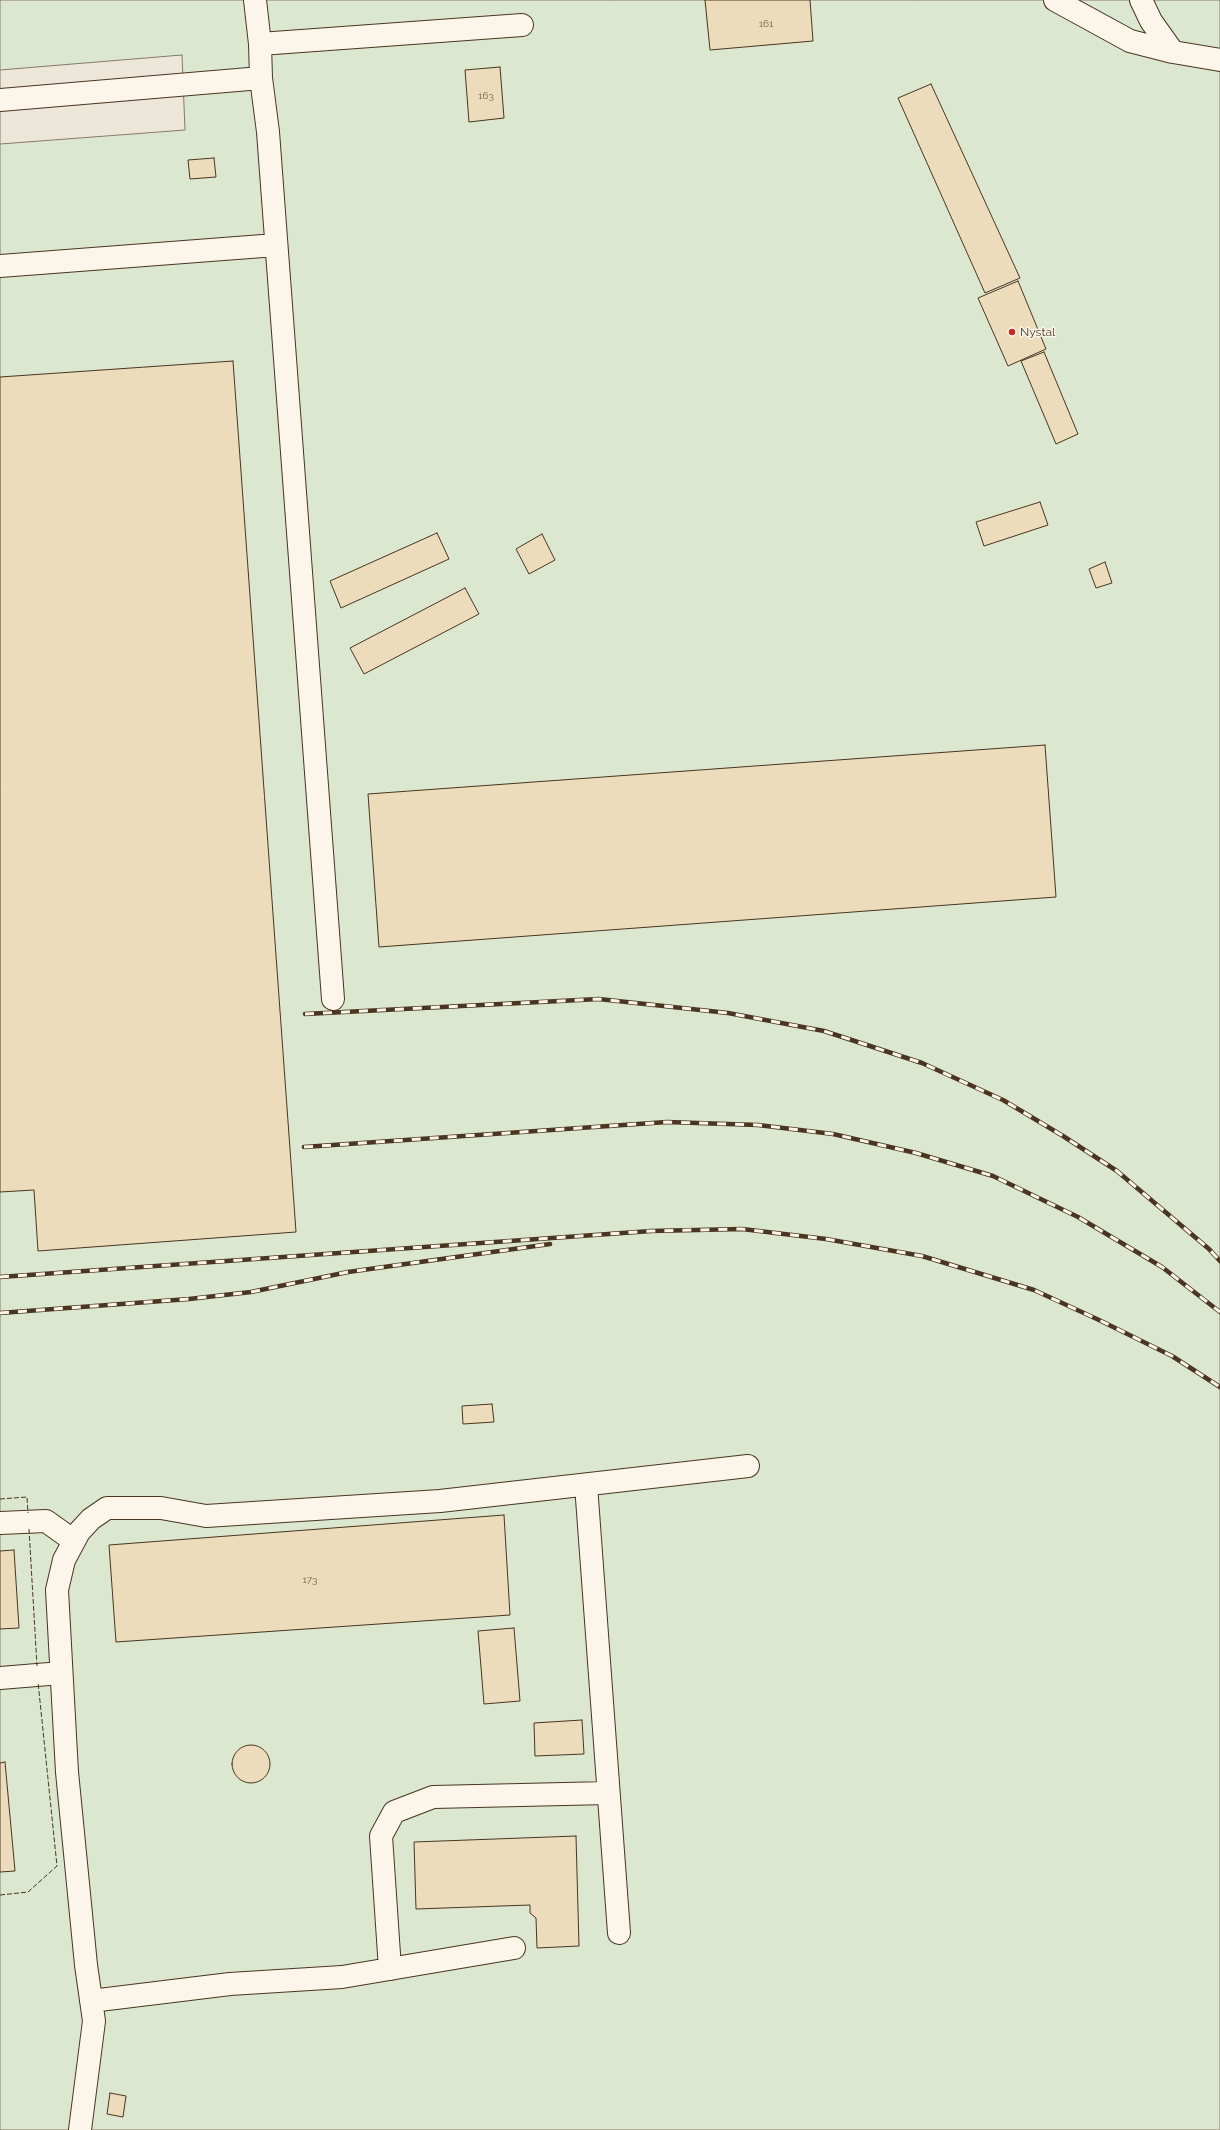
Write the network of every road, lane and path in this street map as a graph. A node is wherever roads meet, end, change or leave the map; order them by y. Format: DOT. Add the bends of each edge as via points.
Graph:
graph roads {
  1 [pos="255,0"];
  2 [pos="1055,0"];
  3 [pos="1141,0"];
  4 [pos="1087,10"];
  5 [pos="522,24"];
  6 [pos="260,44"];
  7 [pos="1173,52"];
  8 [pos="1220,60"];
  9 [pos="261,78"];
  10 [pos="0,100"];
  11 [pos="276,245"];
  12 [pos="0,266"];
  13 [pos="333,999"];
  14 [pos="748,1466"];
  15 [pos="586,1485"];
  16 [pos="0,1523"];
  17 [pos="74,1541"];
  18 [pos="61,1673"];
  19 [pos="0,1678"];
  20 [pos="608,1793"];
  21 [pos="619,1933"];
  22 [pos="514,1948"];
  23 [pos="390,1968"];
  24 [pos="91,2002"];
  25 [pos="80,2130"];
  1 -- 6 [label="lane"];
  2 -- 4 [label="lane"];
  3 -- 7 [label="lane" via="1151,21"];
  4 -- 7 [label="lane" via="1130,41"];
  5 -- 6 [label="lane"];
  6 -- 9 [label="lane"];
  7 -- 8 [label="lane"];
  9 -- 10 [label="lane"];
  9 -- 11 [label="lane" via="268,132"];
  11 -- 12 [label="lane"];
  11 -- 13 [label="lane"];
  14 -- 15 [label="lane"];
  15 -- 17 [label="lane" via="440,1501 206,1516 161,1508 106,1508 91,1519"];
  15 -- 20 [label="lane"];
  16 -- 17 [label="lane" via="46,1521"];
  17 -- 18 [label="lane" via="64,1560 57,1590"];
  18 -- 19 [label="lane"];
  18 -- 24 [label="lane" via="67,1772"];
  20 -- 21 [label="lane"];
  20 -- 23 [label="lane" via="434,1798 394,1812 381,1836"];
  22 -- 23 [label="lane"];
  23 -- 24 [label="lane" via="342,1977 230,1984"];
  24 -- 25 [label="lane" via="94,2022"];
}
